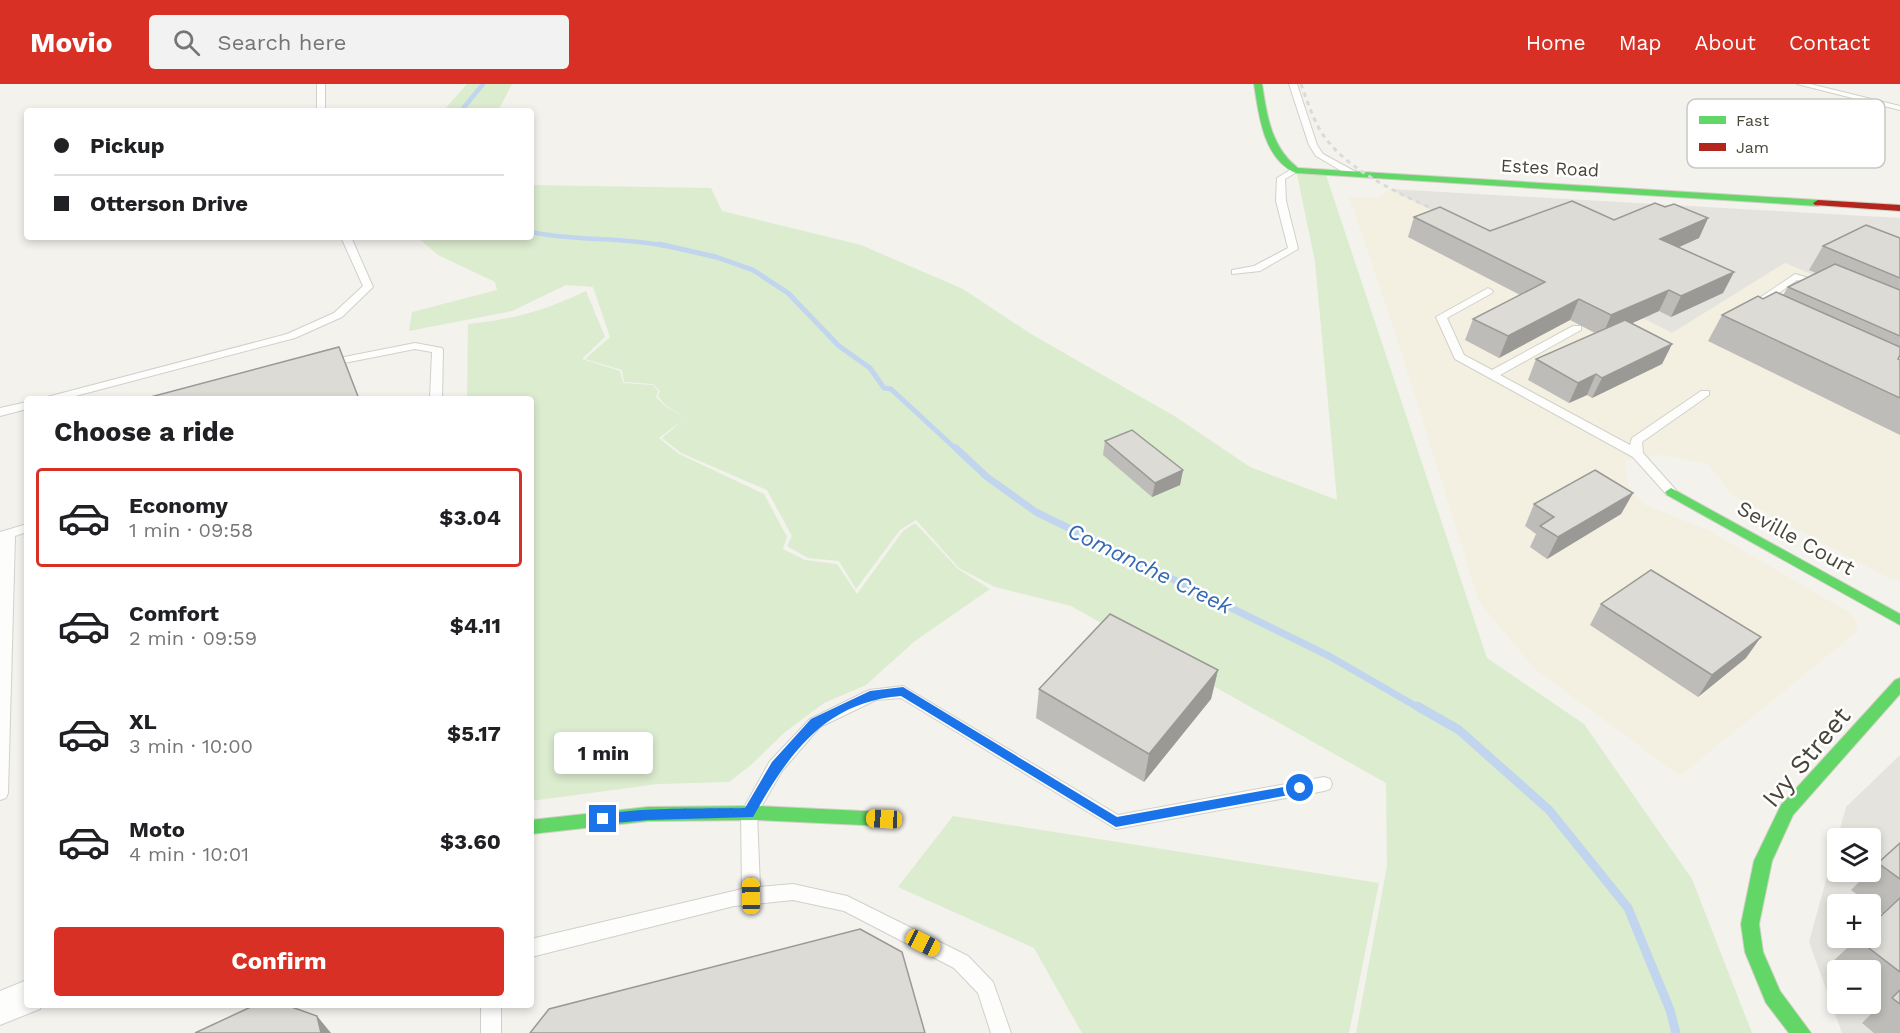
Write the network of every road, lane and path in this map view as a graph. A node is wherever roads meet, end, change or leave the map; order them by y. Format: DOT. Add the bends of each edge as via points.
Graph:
graph roads {
  1 [pos="321,84"];
  2 [pos="1258,84"];
  3 [pos="1293,84"];
  4 [pos="1801,84"];
  5 [pos="1863,99"];
  6 [pos="1885,104"];
  7 [pos="321,108"];
  8 [pos="1900,108"];
  9 [pos="1296,170"];
  10 [pos="1353,174"];
  11 [pos="1900,208"];
  12 [pos="347,240"];
  13 [pos="1236,272"];
  14 [pos="1832,287"];
  15 [pos="1488,291"];
  16 [pos="1764,312"];
  17 [pos="1577,328"];
  18 [pos="321,364"];
  19 [pos="1491,375"];
  20 [pos="1705,393"];
  21 [pos="62,396"];
  22 [pos="436,396"];
  23 [pos="24,406"];
  24 [pos="0,412"];
  25 [pos="1638,454"];
  26 [pos="1671,492"];
  27 [pos="24,529"];
  28 [pos="4,535"];
  29 [pos="1900,620"];
  30 [pos="1900,684"];
  31 [pos="1324,784"];
  32 [pos="0,793"];
  33 [pos="748,813"];
  34 [pos="884,819"];
  35 [pos="534,827"];
  36 [pos="751,896"];
  37 [pos="534,947"];
  38 [pos="24,998"];
  39 [pos="0,1008"];
  40 [pos="491,1008"];
  41 [pos="491,1033"];
  42 [pos="1001,1033"];
  43 [pos="1801,1033"];
  1 -- 7 [label="lane"];
  2 -- 9 [label="street" via="1272,151"];
  3 -- 10 [label="lane" via="1320,156"];
  4 -- 5 [label="lane"];
  6 -- 8 [label="lane"];
  9 -- 10 [label="street, Estes Road"];
  9 -- 13 [label="lane" via="1281,178 1281,201 1293,249 1257,268"];
  10 -- 11 [label="street, Estes Road"];
  12 -- 21 [label="lane" via="368,286 338,315 291,336"];
  14 -- 16 [label="lane" via="1795,278 1756,305"];
  15 -- 19 [label="lane" via="1442,318 1460,357"];
  17 -- 19 [label="lane"];
  18 -- 22 [label="lane" via="415,346 438,350"];
  19 -- 25 [label="lane"];
  20 -- 25 [label="lane" via="1636,441"];
  23 -- 24 [label="lane"];
  25 -- 26 [label="lane"];
  26 -- 29 [label="street, Seville Court"];
  27 -- 28 [label="lane"];
  28 -- 32 [label="lane"];
  30 -- 43 [label="street, Ivy Street" via="1787,810 1763,861 1750,924 1754,952 1773,997"];
  31 -- 33 [label="lane" via="1116,822 903,692 874,694 815,723 776,766"];
  33 -- 34 [label="street"];
  33 -- 35 [label="street" via="648,814"];
  33 -- 36 [label="lane"];
  36 -- 37 [label="lane"];
  36 -- 42 [label="lane" via="793,892 847,904 961,962 986,988"];
  38 -- 39 [label="street"];
  40 -- 41 [label="lane"];
}
